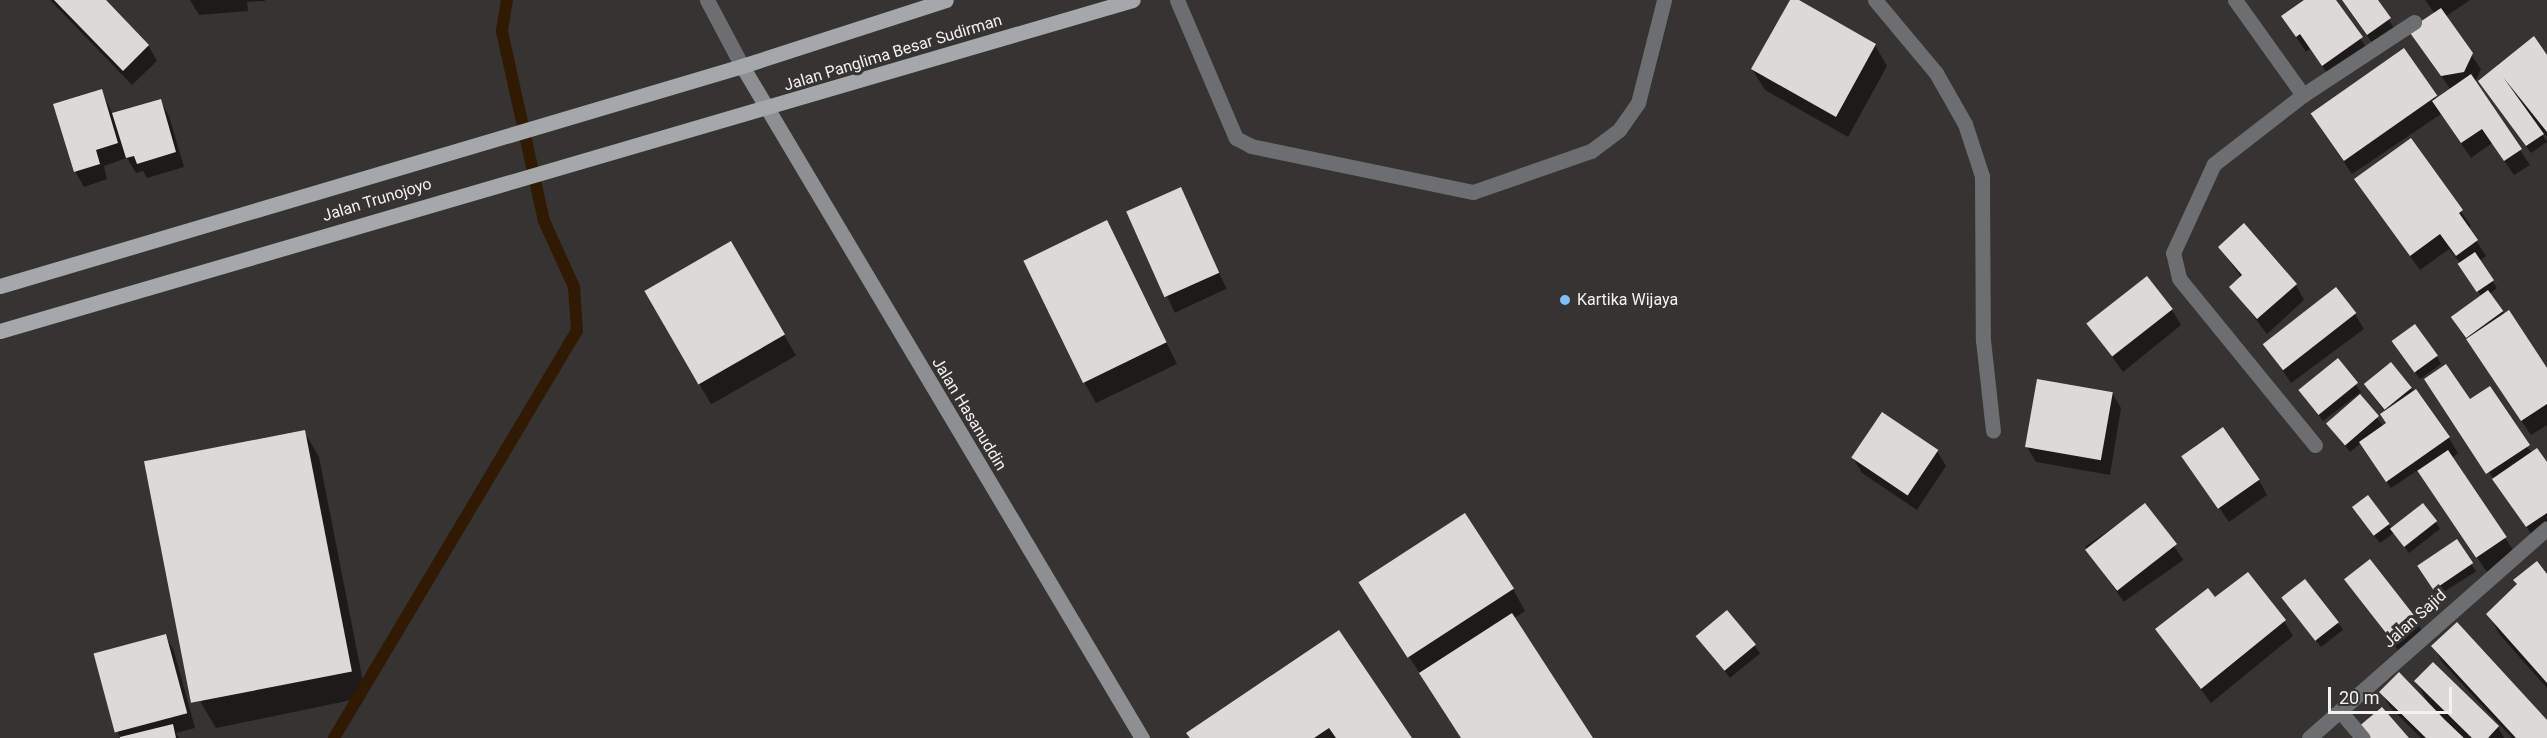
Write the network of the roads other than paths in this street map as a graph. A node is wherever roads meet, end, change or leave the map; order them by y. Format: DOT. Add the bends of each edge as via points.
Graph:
graph roads {
  1 [pos="707,0"];
  2 [pos="946,0"];
  3 [pos="1133,0"];
  4 [pos="1177,0"];
  5 [pos="1664,0"];
  6 [pos="1875,0"];
  7 [pos="2235,0"];
  8 [pos="2414,22"];
  9 [pos="742,66"];
  10 [pos="2302,94"];
  11 [pos="766,109"];
  12 [pos="0,286"];
  13 [pos="0,331"];
  14 [pos="1993,430"];
  15 [pos="2315,445"];
  16 [pos="2547,528"];
  17 [pos="2340,711"];
  18 [pos="1142,738"];
  19 [pos="2309,738"];
  20 [pos="2363,738"];
  1 -- 9 [label="street"];
  2 -- 9 [label="main road, Jalan Panglima Besar Sudirman"];
  3 -- 11 [label="main road, Jalan Panglima Besar Sudirman"];
  4 -- 5 [label="street" via="1236,138 1251,146 1473,192 1592,151 1619,130 1638,103"];
  6 -- 14 [label="street" via="1936,73 1965,124 1982,176 1983,340"];
  7 -- 10 [label="street"];
  8 -- 10 [label="street"];
  9 -- 11 [label="main road, Jalan Hasanuddin"];
  9 -- 12 [label="main road, Jalan Trunojoyo"];
  10 -- 15 [label="street" via="2214,164 2173,253 2179,278"];
  11 -- 13 [label="main road, Jalan Trunojoyo"];
  11 -- 18 [label="main road, Jalan Hasanuddin"];
  16 -- 17 [label="street, Jalan Sajid"];
  17 -- 19 [label="street, Jalan Sajid"];
  17 -- 20 [label="street"];
}
